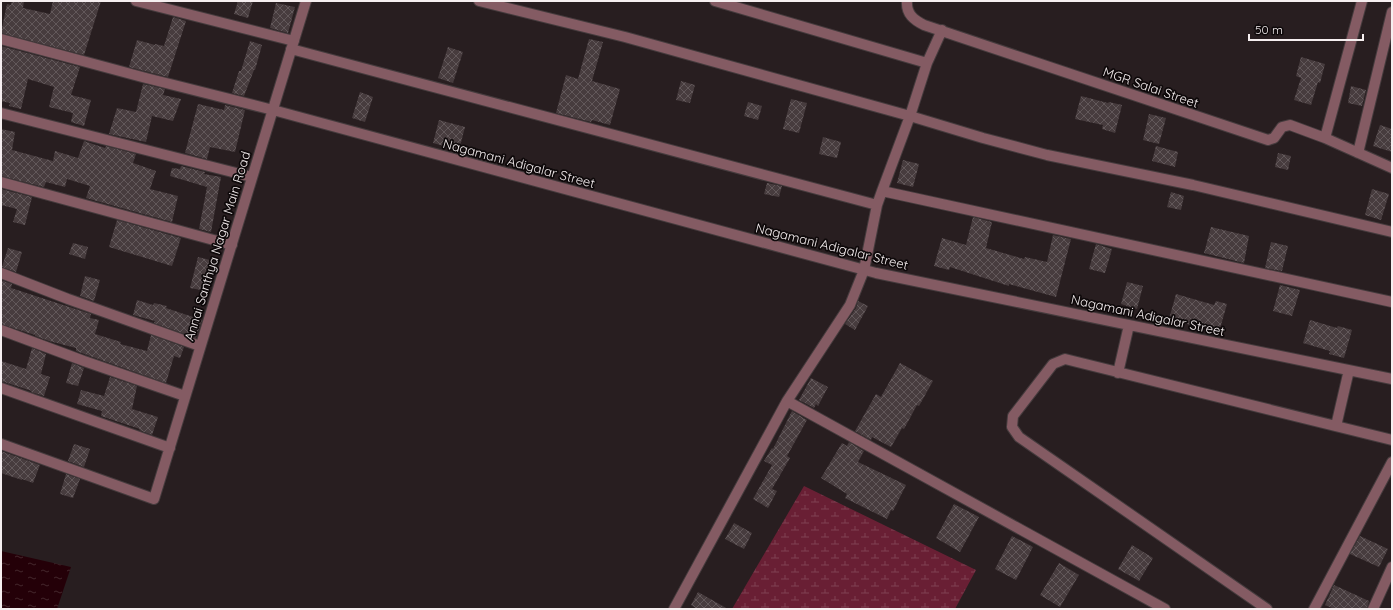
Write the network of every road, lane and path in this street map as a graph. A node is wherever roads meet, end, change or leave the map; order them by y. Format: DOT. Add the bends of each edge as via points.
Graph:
graph roads {
  1 [pos="136,1"];
  2 [pos="306,1"];
  3 [pos="479,1"];
  4 [pos="715,1"];
  5 [pos="907,1"];
  6 [pos="1362,1"];
  7 [pos="1392,12"];
  8 [pos="942,30"];
  9 [pos="1,39"];
  10 [pos="293,45"];
  11 [pos="927,63"];
  12 [pos="273,110"];
  13 [pos="1,113"];
  14 [pos="910,116"];
  15 [pos="1325,138"];
  16 [pos="1358,153"];
  17 [pos="1392,168"];
  18 [pos="252,177"];
  19 [pos="1,182"];
  20 [pos="882,191"];
  21 [pos="877,205"];
  22 [pos="1392,232"];
  23 [pos="232,245"];
  24 [pos="864,270"];
  25 [pos="1,273"];
  26 [pos="1392,302"];
  27 [pos="1129,325"];
  28 [pos="1,330"];
  29 [pos="200,346"];
  30 [pos="1348,370"];
  31 [pos="1118,373"];
  32 [pos="1392,379"];
  33 [pos="1,388"];
  34 [pos="185,396"];
  35 [pos="787,401"];
  36 [pos="1336,426"];
  37 [pos="1392,440"];
  38 [pos="1,444"];
  39 [pos="170,448"];
  40 [pos="1392,462"];
  41 [pos="1392,567"];
  42 [pos="674,609"];
  43 [pos="1165,609"];
  44 [pos="1267,609"];
  45 [pos="1314,609"];
  46 [pos="1373,609"];
  1 -- 10 [label="street"];
  2 -- 10 [label="street, Annai Santhya Nagar Main Road"];
  3 -- 14 [label="street" via="625,37"];
  4 -- 11 [label="street"];
  5 -- 8 [label="street, MGR Salai Street" via="909,14 915,21"];
  6 -- 15 [label="street"];
  7 -- 16 [label="street"];
  8 -- 11 [label="street"];
  8 -- 15 [label="street, MGR Salai Street" via="1268,140 1274,138 1282,127 1290,125"];
  9 -- 12 [label="street, Nagamani Adigalar Street"];
  10 -- 12 [label="street, Annai Santhya Nagar Main Road"];
  10 -- 21 [label="street"];
  11 -- 14 [label="street"];
  12 -- 18 [label="street, Annai Santhya Nagar Main Road"];
  12 -- 24 [label="street, Nagamani Adigalar Street"];
  13 -- 18 [label="street"];
  14 -- 20 [label="street"];
  14 -- 22 [label="street" via="1047,155 1193,185"];
  15 -- 16 [label="street, MGR Salai Street"];
  16 -- 17 [label="street, MGR Salai Street"];
  18 -- 23 [label="street, Annai Santhya Nagar Main Road"];
  19 -- 23 [label="street"];
  20 -- 21 [label="street"];
  20 -- 26 [label="street"];
  21 -- 24 [label="street"];
  23 -- 29 [label="street, Annai Santhya Nagar Main Road"];
  24 -- 27 [label="street, Nagamani Adigalar Street"];
  24 -- 35 [label="street" via="850,305"];
  25 -- 29 [label="street"];
  27 -- 30 [label="street, Nagamani Adigalar Street"];
  27 -- 31 [label="street"];
  28 -- 34 [label="street"];
  29 -- 34 [label="street, Annai Santhya Nagar Main Road"];
  30 -- 32 [label="street, Nagamani Adigalar Street"];
  30 -- 36 [label="street"];
  31 -- 36 [label="street"];
  31 -- 44 [label="street" via="1065,359 1053,364 1012,416 1012,427 1019,437"];
  33 -- 39 [label="street"];
  34 -- 39 [label="street, Annai Santhya Nagar Main Road"];
  35 -- 42 [label="street"];
  35 -- 43 [label="street"];
  36 -- 37 [label="street"];
  38 -- 39 [label="street, Annai Santhya Nagar Main Road" via="154,499"];
  40 -- 45 [label="street"];
  41 -- 46 [label="street"];
}
